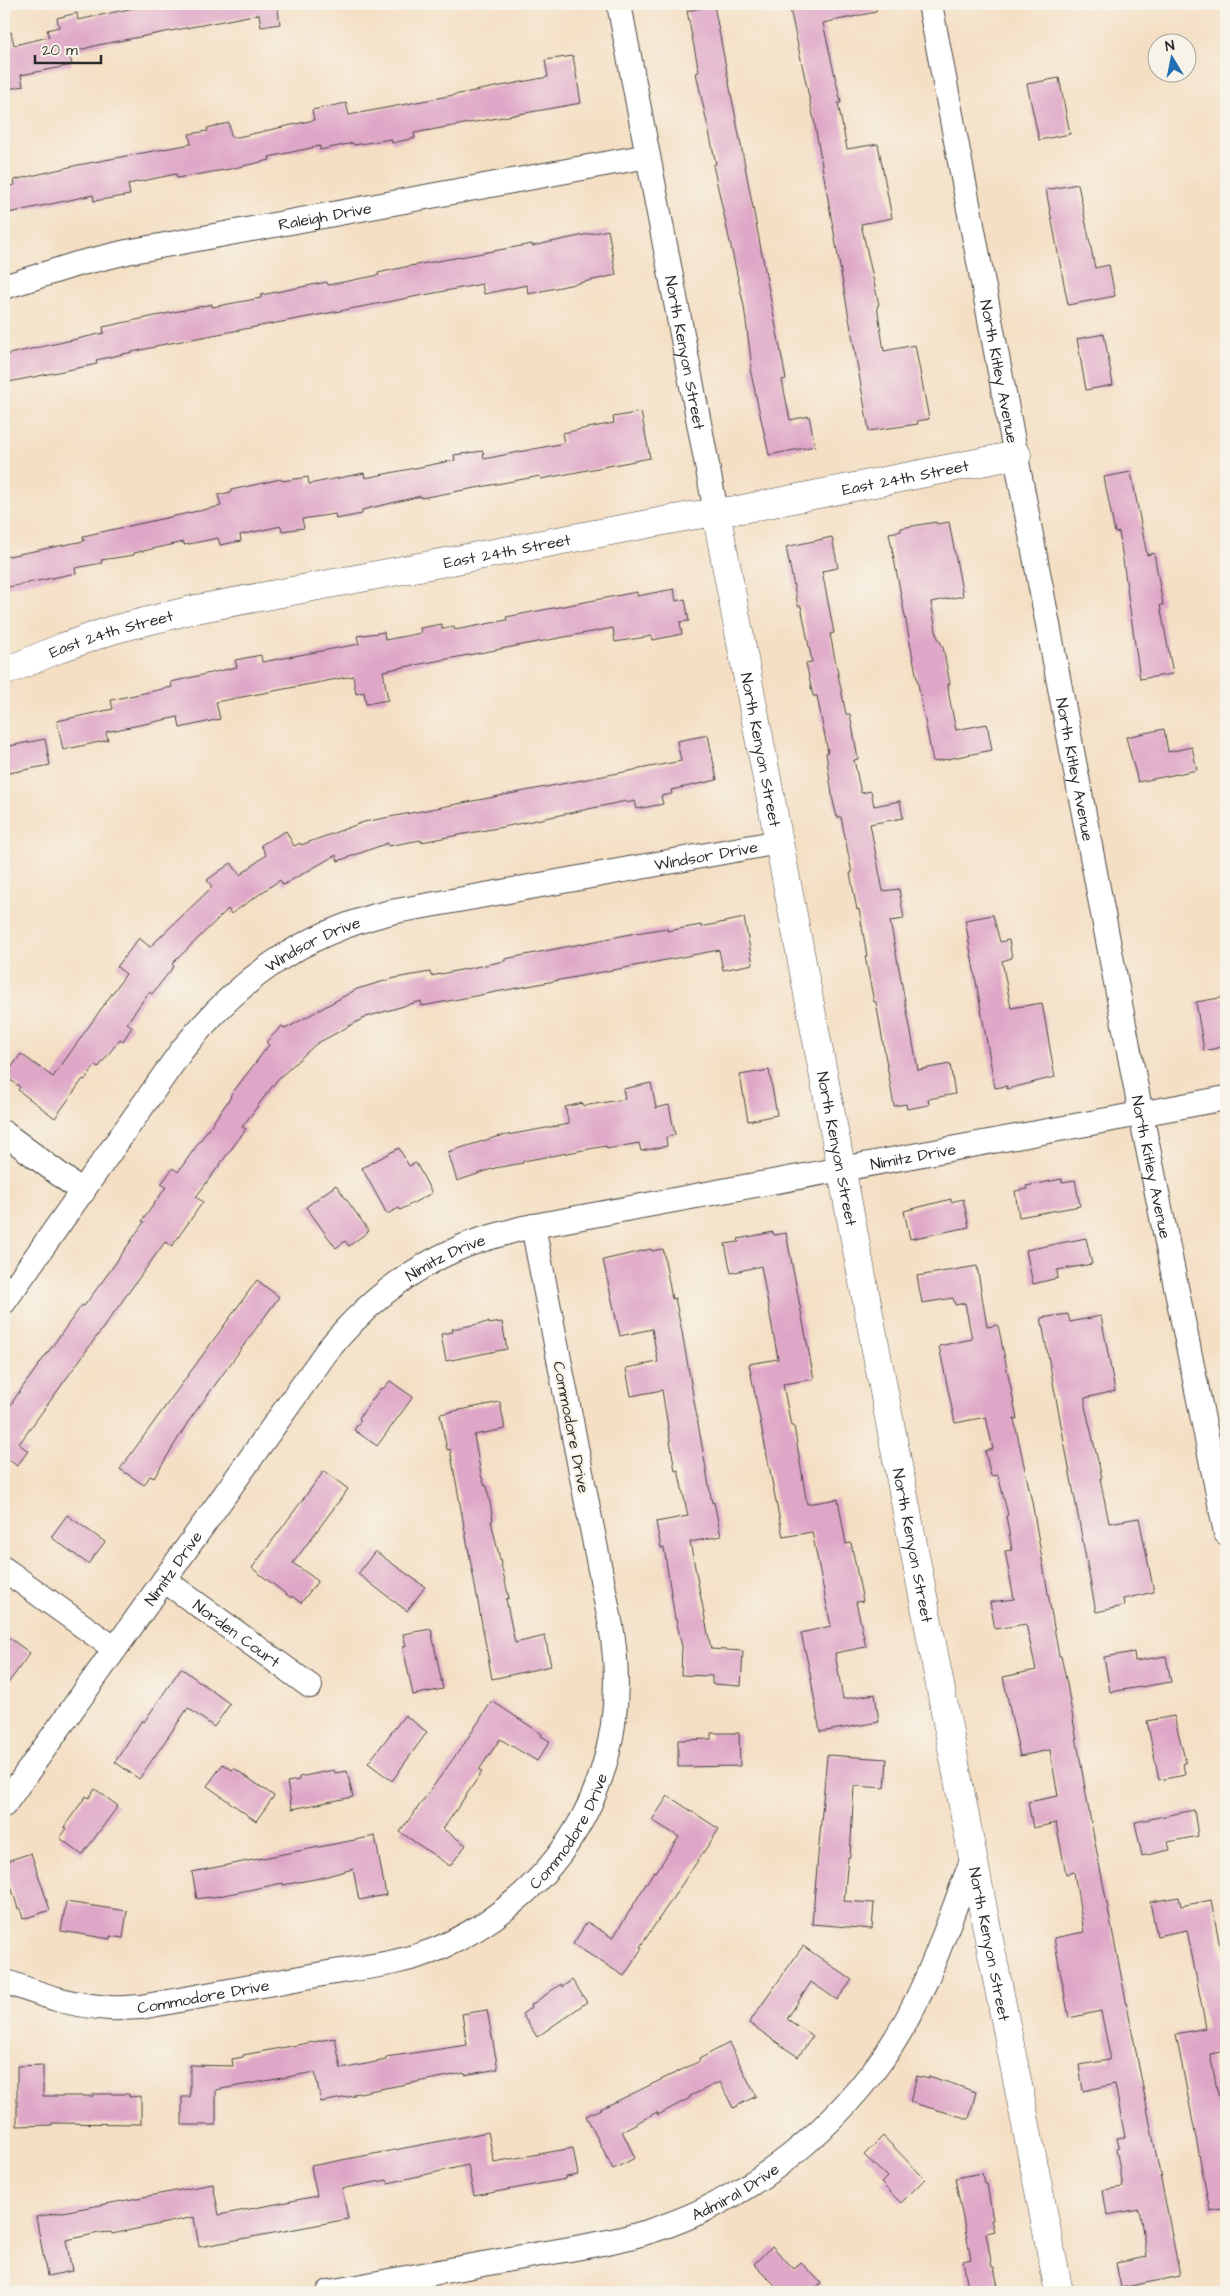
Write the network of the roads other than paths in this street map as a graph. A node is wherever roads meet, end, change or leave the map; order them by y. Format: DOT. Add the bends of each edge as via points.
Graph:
graph roads {
  1 [pos="619,4"];
  2 [pos="930,4"];
  3 [pos="648,156"];
  4 [pos="4,288"];
  5 [pos="1017,455"];
  6 [pos="716,512"];
  7 [pos="4,672"];
  8 [pos="779,842"];
  9 [pos="1226,1098"];
  10 [pos="1141,1114"];
  11 [pos="4,1133"];
  12 [pos="841,1170"];
  13 [pos="83,1192"];
  14 [pos="533,1226"];
  15 [pos="4,1302"];
  16 [pos="1226,1533"];
  17 [pos="4,1569"];
  18 [pos="164,1580"];
  19 [pos="115,1649"];
  20 [pos="310,1686"];
  21 [pos="4,1805"];
  22 [pos="972,1858"];
  23 [pos="4,1981"];
  24 [pos="328,2292"];
  25 [pos="1059,2292"];
  1 -- 3 [label="street, North Kenyon Street"];
  2 -- 5 [label="street, North Kitley Avenue"];
  3 -- 4 [label="street, Raleigh Drive" via="127,252 76,264"];
  3 -- 6 [label="street, North Kenyon Street"];
  5 -- 6 [label="street, East 24th Street"];
  5 -- 10 [label="street, North Kitley Avenue"];
  6 -- 7 [label="street, East 24th Street" via="191,610 112,630"];
  6 -- 8 [label="street, North Kenyon Street"];
  8 -- 12 [label="street, North Kenyon Street"];
  8 -- 13 [label="street, Windsor Drive" via="391,912 331,931 304,944 261,971 229,996 208,1018"];
  9 -- 10 [label="street, Nimitz Drive"];
  10 -- 12 [label="street, Nimitz Drive"];
  10 -- 16 [label="street, North Kitley Avenue"];
  11 -- 13 [label="street"];
  12 -- 14 [label="street, Nimitz Drive"];
  12 -- 22 [label="street, North Kenyon Street"];
  13 -- 15 [label="street, Windsor Drive"];
  14 -- 18 [label="street, Nimitz Drive" via="464,1246 436,1259 393,1286 361,1313 327,1351"];
  14 -- 23 [label="street, Commodore Drive" via="611,1626 617,1675 614,1726 605,1766 591,1804 566,1848 540,1879 494,1918 459,1939 403,1960 121,2009 70,2004"];
  17 -- 19 [label="street"];
  18 -- 19 [label="street, Nimitz Drive"];
  18 -- 20 [label="street, Norden Court"];
  19 -- 21 [label="street, Nimitz Drive"];
  22 -- 24 [label="street, Admiral Drive" via="915,2003 882,2058 835,2117 761,2178 696,2213 635,2235"];
  22 -- 25 [label="street, North Kenyon Street"];
}
